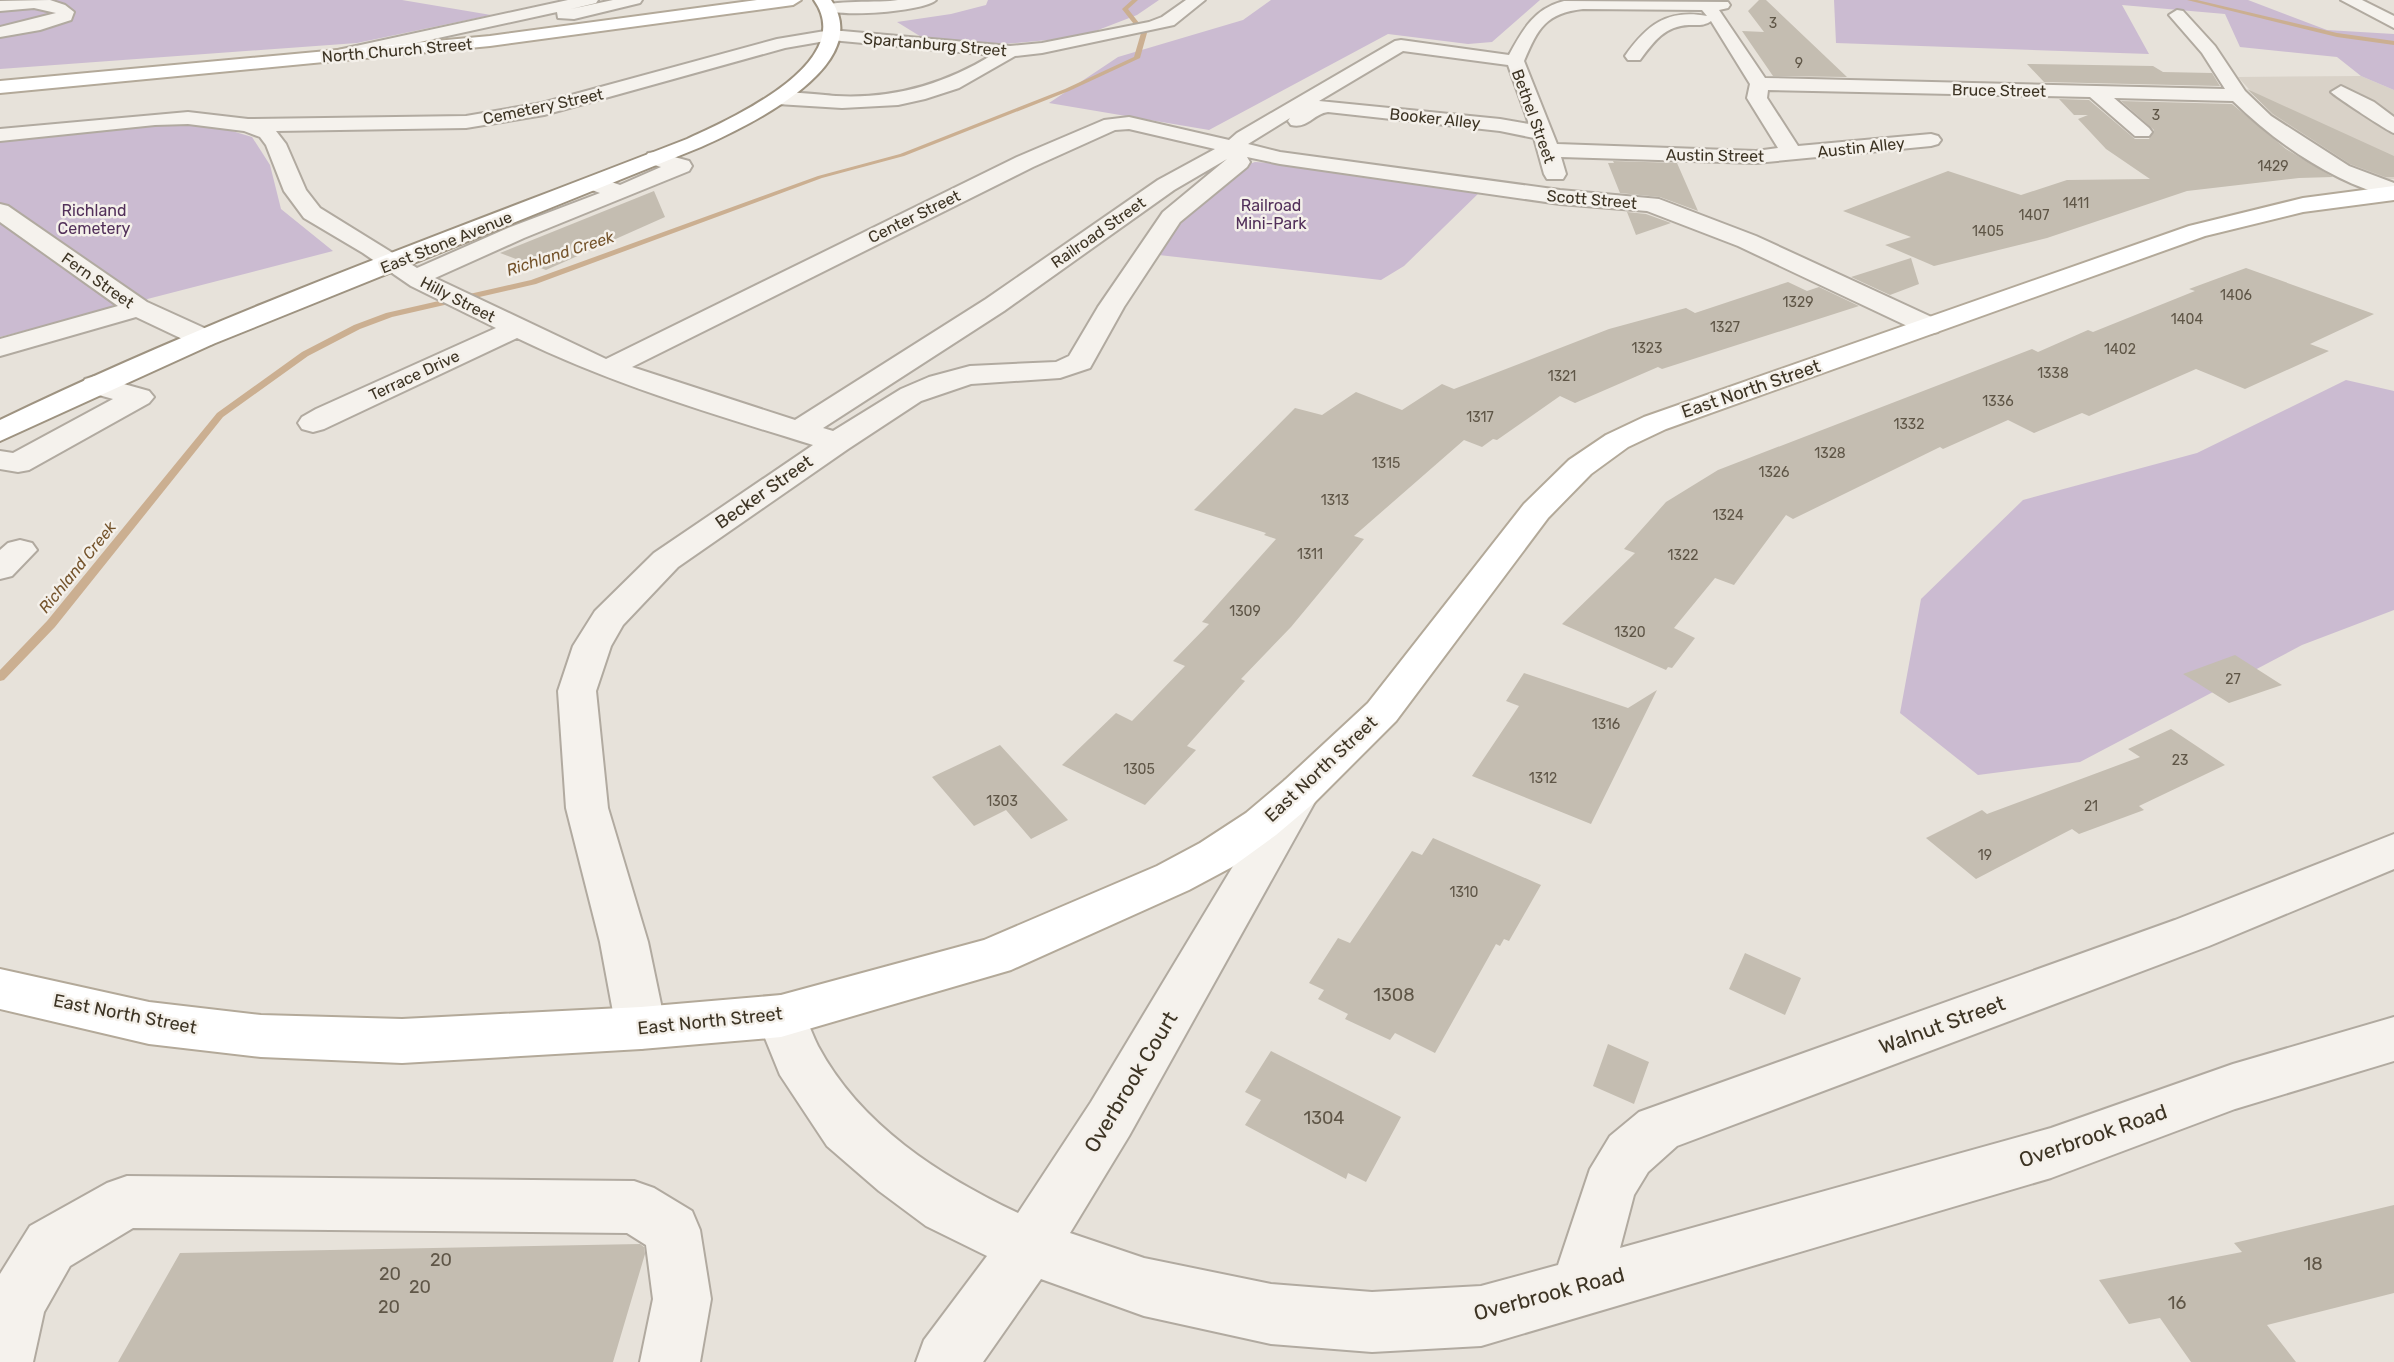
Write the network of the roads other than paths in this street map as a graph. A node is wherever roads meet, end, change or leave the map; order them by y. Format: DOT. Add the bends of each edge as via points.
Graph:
graph roads {
  1 [pos="22,0"];
  2 [pos="590,0"];
  3 [pos="634,0"];
  4 [pos="791,0"];
  5 [pos="928,0"];
  6 [pos="1197,0"];
  7 [pos="2348,0"];
  8 [pos="484,4"];
  9 [pos="825,4"];
  10 [pos="0,6"];
  11 [pos="1716,10"];
  12 [pos="542,11"];
  13 [pos="2177,15"];
  14 [pos="2394,23"];
  15 [pos="0,32"];
  16 [pos="831,35"];
  17 [pos="1010,51"];
  18 [pos="333,56"];
  19 [pos="1634,56"];
  20 [pos="1515,61"];
  21 [pos="1759,84"];
  22 [pos="0,87"];
  23 [pos="2094,92"];
  24 [pos="2341,92"];
  25 [pos="2238,95"];
  26 [pos="777,98"];
  27 [pos="2367,106"];
  28 [pos="2394,107"];
  29 [pos="248,125"];
  30 [pos="2394,127"];
  31 [pos="2141,132"];
  32 [pos="0,135"];
  33 [pos="1931,140"];
  34 [pos="1545,142"];
  35 [pos="1243,150"];
  36 [pos="1792,153"];
  37 [pos="656,158"];
  38 [pos="595,183"];
  39 [pos="2394,192"];
  40 [pos="621,193"];
  41 [pos="1560,197"];
  42 [pos="552,200"];
  43 [pos="577,209"];
  44 [pos="0,212"];
  45 [pos="438,245"];
  46 [pos="467,255"];
  47 [pos="393,264"];
  48 [pos="415,278"];
  49 [pos="138,308"];
  50 [pos="1929,326"];
  51 [pos="515,329"];
  52 [pos="203,338"];
  53 [pos="0,348"];
  54 [pos="607,369"];
  55 [pos="95,385"];
  56 [pos="313,424"];
  57 [pos="800,430"];
  58 [pos="0,432"];
  59 [pos="837,442"];
  60 [pos="0,460"];
  61 [pos="0,549"];
  62 [pos="0,569"];
  63 [pos="1300,791"];
  64 [pos="2394,851"];
  65 [pos="0,989"];
  66 [pos="781,1016"];
  67 [pos="641,1028"];
  68 [pos="2394,1039"];
  69 [pos="1029,1247"];
  70 [pos="1580,1287"];
  71 [pos="3,1362"];
  72 [pos="670,1362"];
  73 [pos="946,1362"];
  1 -- 10 [label="street"];
  1 -- 15 [label="street" via="55,6 66,12 65,16"];
  2 -- 12 [label="street"];
  3 -- 12 [label="street" via="574,15"];
  4 -- 18 [label="main road, North Church Street" via="559,33"];
  5 -- 9 [label="street" via="879,8"];
  6 -- 17 [label="street, Spartanburg Street" via="1153,26"];
  7 -- 14 [label="street"];
  8 -- 12 [label="street"];
  9 -- 16 [label="main road" via="831,14"];
  11 -- 19 [label="street" via="1663,23"];
  11 -- 20 [label="street, Bethel Street" via="1586,1 1559,5 1545,16"];
  11 -- 21 [label="street, Austin Street"];
  12 -- 18 [label="street"];
  13 -- 25 [label="street" via="2209,50"];
  16 -- 17 [label="street, Spartanburg Street"];
  16 -- 26 [label="main road, East Stone Avenue" via="819,62"];
  16 -- 29 [label="street, Cemetery Street" via="783,43 544,109 466,122"];
  17 -- 26 [label="street" via="975,72 908,99 838,103"];
  18 -- 22 [label="main road, North Church Street"];
  20 -- 34 [label="street, Bethel Street"];
  20 -- 35 [label="street, Railroad Street" via="1401,45 1255,130"];
  21 -- 23 [label="street, Bruce Street"];
  21 -- 36 [label="street, Austin Street" via="1757,98"];
  23 -- 25 [label="street, Bruce Street"];
  23 -- 31 [label="street"];
  24 -- 27 [label="street"];
  25 -- 39 [label="street" via="2264,120 2314,155"];
  26 -- 37 [label="main road, East Stone Avenue" via="719,132"];
  27 -- 28 [label="street"];
  27 -- 30 [label="street"];
  29 -- 32 [label="street, Hilly Street" via="155,119"];
  29 -- 47 [label="street, Hilly Street" via="267,133 276,144 295,191 312,213"];
  33 -- 36 [label="street, Austin Alley"];
  34 -- 35 [label="street, Booker Alley" via="1500,125 1328,106 1317,107"];
  34 -- 36 [label="street, Austin Street" via="1756,157"];
  34 -- 41 [label="street, Bethel Street"];
  35 -- 41 [label="street, Scott Street"];
  35 -- 54 [label="street, Center Street" via="1129,123 1111,124 975,186"];
  35 -- 57 [label="street, Railroad Street" via="1166,185 995,305"];
  35 -- 59 [label="street, Becker Street" via="1239,162 1171,217 1080,362 1060,370 994,372 939,383 911,395"];
  37 -- 38 [label="main road, East Stone Avenue"];
  37 -- 40 [label="street" via="681,166"];
  38 -- 40 [label="street"];
  38 -- 42 [label="main road, East Stone Avenue"];
  39 -- 50 [label="main road, East North Street" via="2302,205 2197,231"];
  40 -- 43 [label="street"];
  41 -- 50 [label="street, Scott Street" via="1651,204 1683,215"];
  42 -- 43 [label="street"];
  42 -- 45 [label="main road, East Stone Avenue"];
  43 -- 46 [label="street"];
  44 -- 49 [label="street, Fern Street"];
  45 -- 46 [label="street"];
  45 -- 47 [label="main road, East Stone Avenue"];
  46 -- 48 [label="street"];
  47 -- 48 [label="street, Hilly Street"];
  47 -- 52 [label="main road, East Stone Avenue"];
  48 -- 51 [label="street, Hilly Street"];
  49 -- 52 [label="street, Fern Street"];
  49 -- 53 [label="street"];
  50 -- 63 [label="main road, East North Street" via="1655,423 1617,441 1580,467 1536,511 1382,712"];
  51 -- 54 [label="street, Hilly Street"];
  51 -- 56 [label="street, Terrace Drive"];
  52 -- 55 [label="main road, East Stone Avenue"];
  54 -- 57 [label="street, Hilly Street"];
  55 -- 58 [label="main road, East Stone Avenue"];
  55 -- 60 [label="street" via="139,397 18,463"];
  57 -- 59 [label="street, Hilly Street"];
  59 -- 67 [label="street, Becker Street" via="666,560 608,618 592,646 577,691 587,808 624,942"];
  61 -- 62 [label="street" via="20,550"];
  63 -- 66 [label="main road, East North Street" via="1216,855 994,956"];
  63 -- 69 [label="street, Overbrook Court" via="1110,1119"];
  64 -- 70 [label="street, Walnut Street" via="2193,933 1657,1129 1629,1154 1608,1187"];
  65 -- 67 [label="main road, East North Street" via="149,1023 261,1036 402,1041"];
  66 -- 67 [label="main road, East North Street"];
  66 -- 69 [label="street, Overbrook Road" via="798,1059 846,1129 946,1207"];
  68 -- 70 [label="street, Overbrook Road" via="2233,1087 2051,1153"];
  69 -- 70 [label="street, Overbrook Road" via="1144,1287 1271,1314 1372,1322 1481,1315"];
  69 -- 73 [label="street, Overbrook Court"];
  71 -- 72 [label="street" via="16,1303 50,1246 127,1202 634,1207 672,1230 682,1299"];
}
